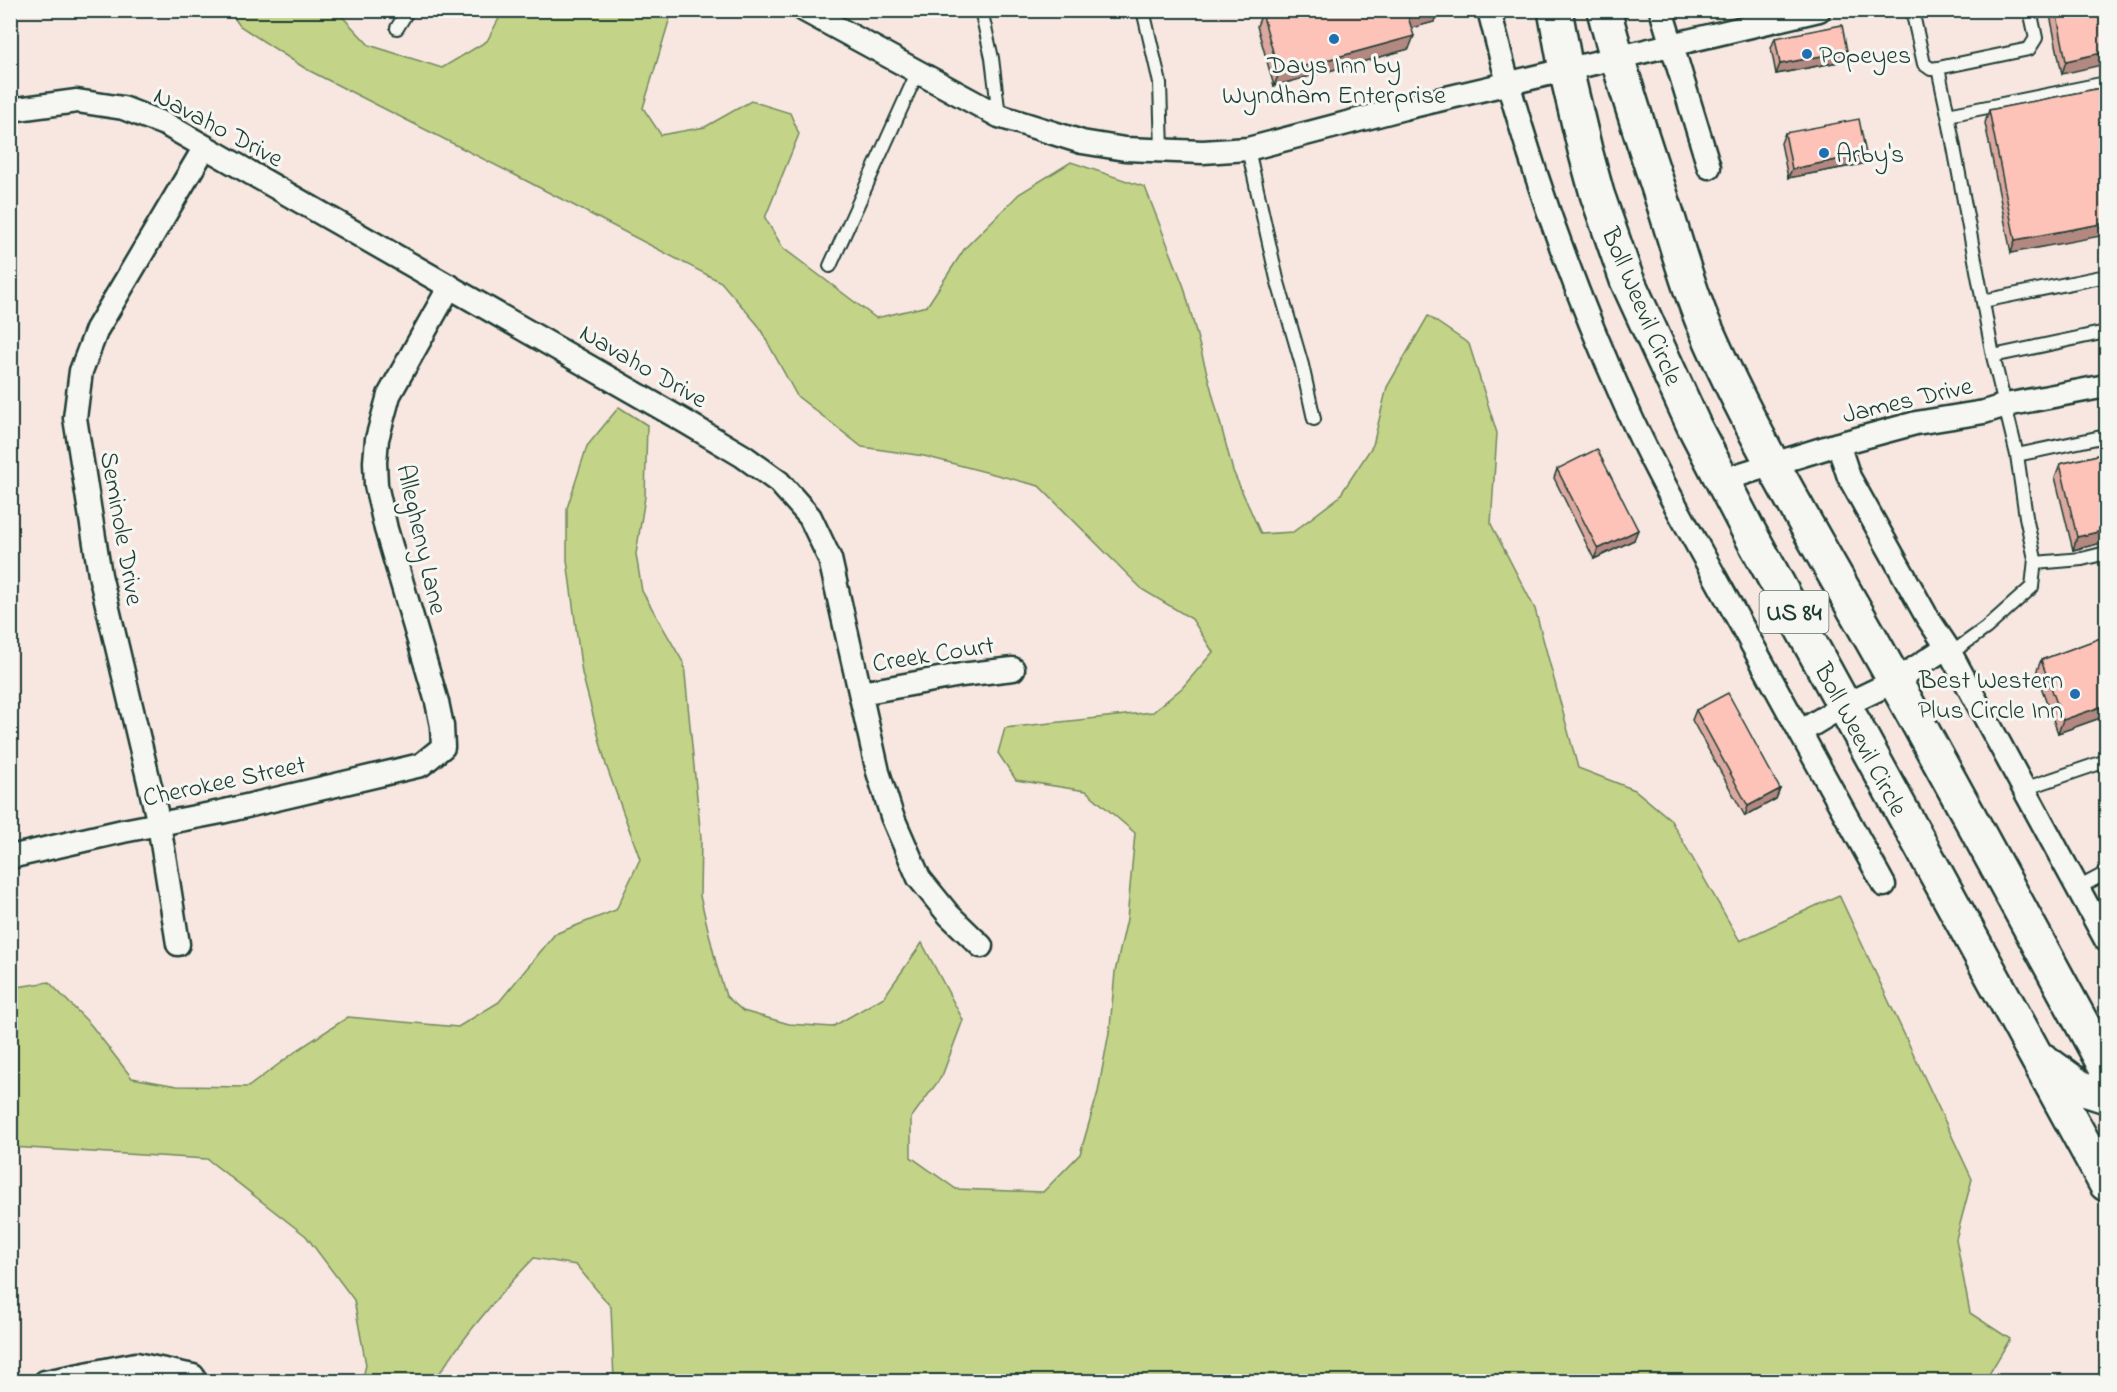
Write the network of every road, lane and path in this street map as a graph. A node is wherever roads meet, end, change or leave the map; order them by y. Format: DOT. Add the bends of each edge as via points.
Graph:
graph roads {
  1 [pos="408,10"];
  2 [pos="804,10"];
  3 [pos="981,10"];
  4 [pos="1143,10"];
  5 [pos="1489,10"];
  6 [pos="1555,10"];
  7 [pos="1604,10"];
  8 [pos="1661,10"];
  9 [pos="1819,10"];
  10 [pos="1912,10"];
  11 [pos="2030,10"];
  12 [pos="397,28"];
  13 [pos="1671,46"];
  14 [pos="1616,58"];
  15 [pos="1938,68"];
  16 [pos="918,70"];
  17 [pos="1566,70"];
  18 [pos="2106,83"];
  19 [pos="1507,84"];
  20 [pos="10,110"];
  21 [pos="1948,115"];
  22 [pos="999,116"];
  23 [pos="205,147"];
  24 [pos="1248,149"];
  25 [pos="1162,151"];
  26 [pos="1709,167"];
  27 [pos="830,266"];
  28 [pos="2106,276"];
  29 [pos="450,286"];
  30 [pos="1983,301"];
  31 [pos="2106,332"];
  32 [pos="1993,356"];
  33 [pos="2106,386"];
  34 [pos="2006,405"];
  35 [pos="1314,419"];
  36 [pos="2106,436"];
  37 [pos="1838,444"];
  38 [pos="2017,455"];
  39 [pos="1773,464"];
  40 [pos="1722,480"];
  41 [pos="2106,553"];
  42 [pos="2035,563"];
  43 [pos="1949,650"];
  44 [pos="1013,669"];
  45 [pos="1895,681"];
  46 [pos="861,693"];
  47 [pos="1843,706"];
  48 [pos="1800,732"];
  49 [pos="443,747"];
  50 [pos="2106,761"];
  51 [pos="2024,789"];
  52 [pos="159,824"];
  53 [pos="10,857"];
  54 [pos="2106,873"];
  55 [pos="1884,885"];
  56 [pos="2078,888"];
  57 [pos="2106,940"];
  58 [pos="178,944"];
  59 [pos="981,946"];
  60 [pos="2097,1039"];
  61 [pos="2035,1054"];
  62 [pos="2106,1068"];
  63 [pos="2106,1096"];
  64 [pos="2106,1184"];
  65 [pos="193,1376"];
  66 [pos="45,1382"];
  1 -- 12 [label="lane"];
  2 -- 16 [label="street"];
  3 -- 22 [label="lane"];
  4 -- 25 [label="lane" via="1160,83"];
  5 -- 19 [label="street"];
  6 -- 17 [label="highway, Boll Weevil Circle / US 84"];
  7 -- 14 [label="highway, Boll Weevil Circle / US 84"];
  8 -- 13 [label="street"];
  9 -- 13 [label="street"];
  10 -- 15 [label="lane" via="1924,64"];
  11 -- 15 [label="lane" via="2036,38 2029,49"];
  13 -- 14 [label="street"];
  13 -- 26 [label="street"];
  14 -- 17 [label="street"];
  14 -- 39 [label="highway, Boll Weevil Circle / US 84" via="1701,318"];
  15 -- 21 [label="lane"];
  16 -- 22 [label="street"];
  16 -- 27 [label="lane"];
  17 -- 19 [label="street"];
  17 -- 40 [label="highway, Boll Weevil Circle / US 84" via="1598,194 1627,280"];
  18 -- 21 [label="lane"];
  19 -- 24 [label="street"];
  19 -- 48 [label="street" via="1573,278 1625,405 1665,487"];
  20 -- 23 [label="street, Navaho Drive" via="77,100 103,104 167,125"];
  21 -- 30 [label="lane"];
  22 -- 25 [label="street" via="1082,142"];
  23 -- 29 [label="street, Navaho Drive"];
  23 -- 52 [label="street, Seminole Drive" via="97,328 81,371 75,418 100,575"];
  24 -- 25 [label="street"];
  24 -- 35 [label="lane"];
  28 -- 30 [label="lane"];
  29 -- 46 [label="street, Navaho Drive" via="733,450 779,482 810,517 830,559"];
  29 -- 49 [label="street, Allegheny Lane" via="389,395 375,462 386,529 434,692"];
  30 -- 32 [label="lane"];
  31 -- 32 [label="lane"];
  32 -- 34 [label="lane"];
  33 -- 34 [label="street, James Drive"];
  34 -- 37 [label="street, James Drive"];
  34 -- 38 [label="lane"];
  36 -- 38 [label="lane"];
  37 -- 39 [label="street, James Drive"];
  37 -- 43 [label="street" via="1849,477"];
  38 -- 42 [label="lane"];
  39 -- 40 [label="street, James Drive"];
  39 -- 45 [label="highway, Boll Weevil Circle / US 84"];
  40 -- 47 [label="highway, Boll Weevil Circle / US 84"];
  41 -- 42 [label="lane"];
  42 -- 43 [label="lane" via="2032,587 1986,628"];
  43 -- 45 [label="street"];
  43 -- 51 [label="street"];
  44 -- 46 [label="street, Creek Court"];
  45 -- 47 [label="street"];
  45 -- 60 [label="highway, Boll Weevil Circle / US 84"];
  46 -- 59 [label="street, Navaho Drive" via="878,772 919,878 948,915"];
  47 -- 48 [label="street"];
  47 -- 61 [label="highway, Boll Weevil Circle / US 84"];
  48 -- 55 [label="street"];
  49 -- 52 [label="street, Cherokee Street" via="421,765"];
  50 -- 51 [label="lane"];
  51 -- 56 [label="street"];
  52 -- 53 [label="street, Cherokee Street"];
  52 -- 58 [label="street, Seminole Drive"];
  54 -- 56 [label="lane"];
  56 -- 57 [label="street"];
  60 -- 62 [label="highway, Boll Weevil Circle / US 84"];
  61 -- 63 [label="highway" via="2080,1088"];
  61 -- 64 [label="highway, Boll Weevil Circle / US 84"];
  65 -- 66 [label="street" via="136,1364"];
}
